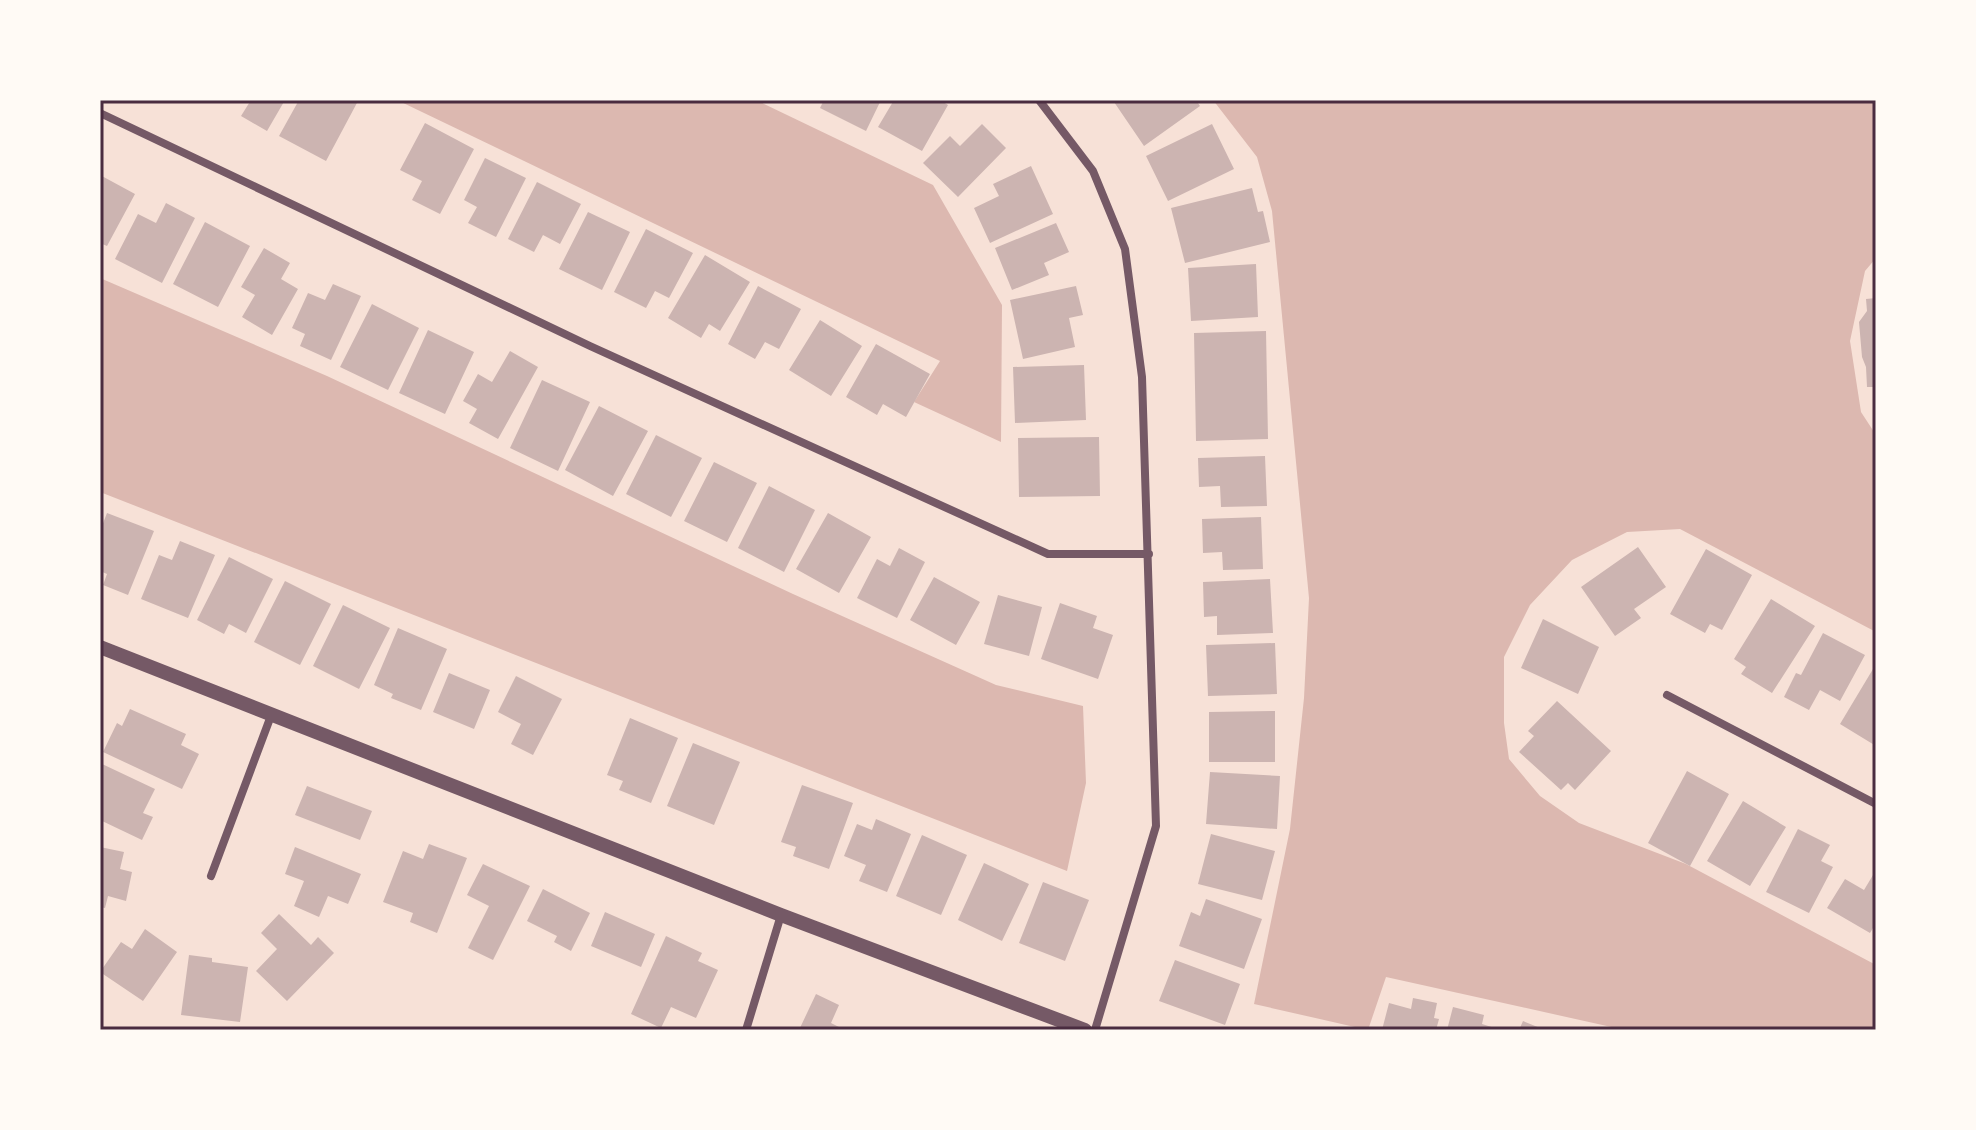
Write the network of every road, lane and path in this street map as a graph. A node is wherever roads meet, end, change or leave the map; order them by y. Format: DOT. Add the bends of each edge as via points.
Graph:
graph roads {
  1 [pos="1039,100"];
  2 [pos="100,113"];
  3 [pos="1149,554"];
  4 [pos="100,647"];
  5 [pos="1667,695"];
  6 [pos="272,713"];
  7 [pos="1876,804"];
  8 [pos="211,876"];
  9 [pos="781,915"];
  10 [pos="746,1030"];
  11 [pos="1085,1030"];
  12 [pos="1095,1030"];
  1 -- 3 [label="street" via="1093,171 1125,249 1142,377"];
  2 -- 3 [label="street" via="590,346 1048,554"];
  3 -- 12 [label="street" via="1156,826"];
  4 -- 6 [label="street"];
  5 -- 7 [label="street"];
  6 -- 8 [label="street"];
  6 -- 9 [label="street"];
  9 -- 10 [label="street"];
  9 -- 11 [label="street"];
}
